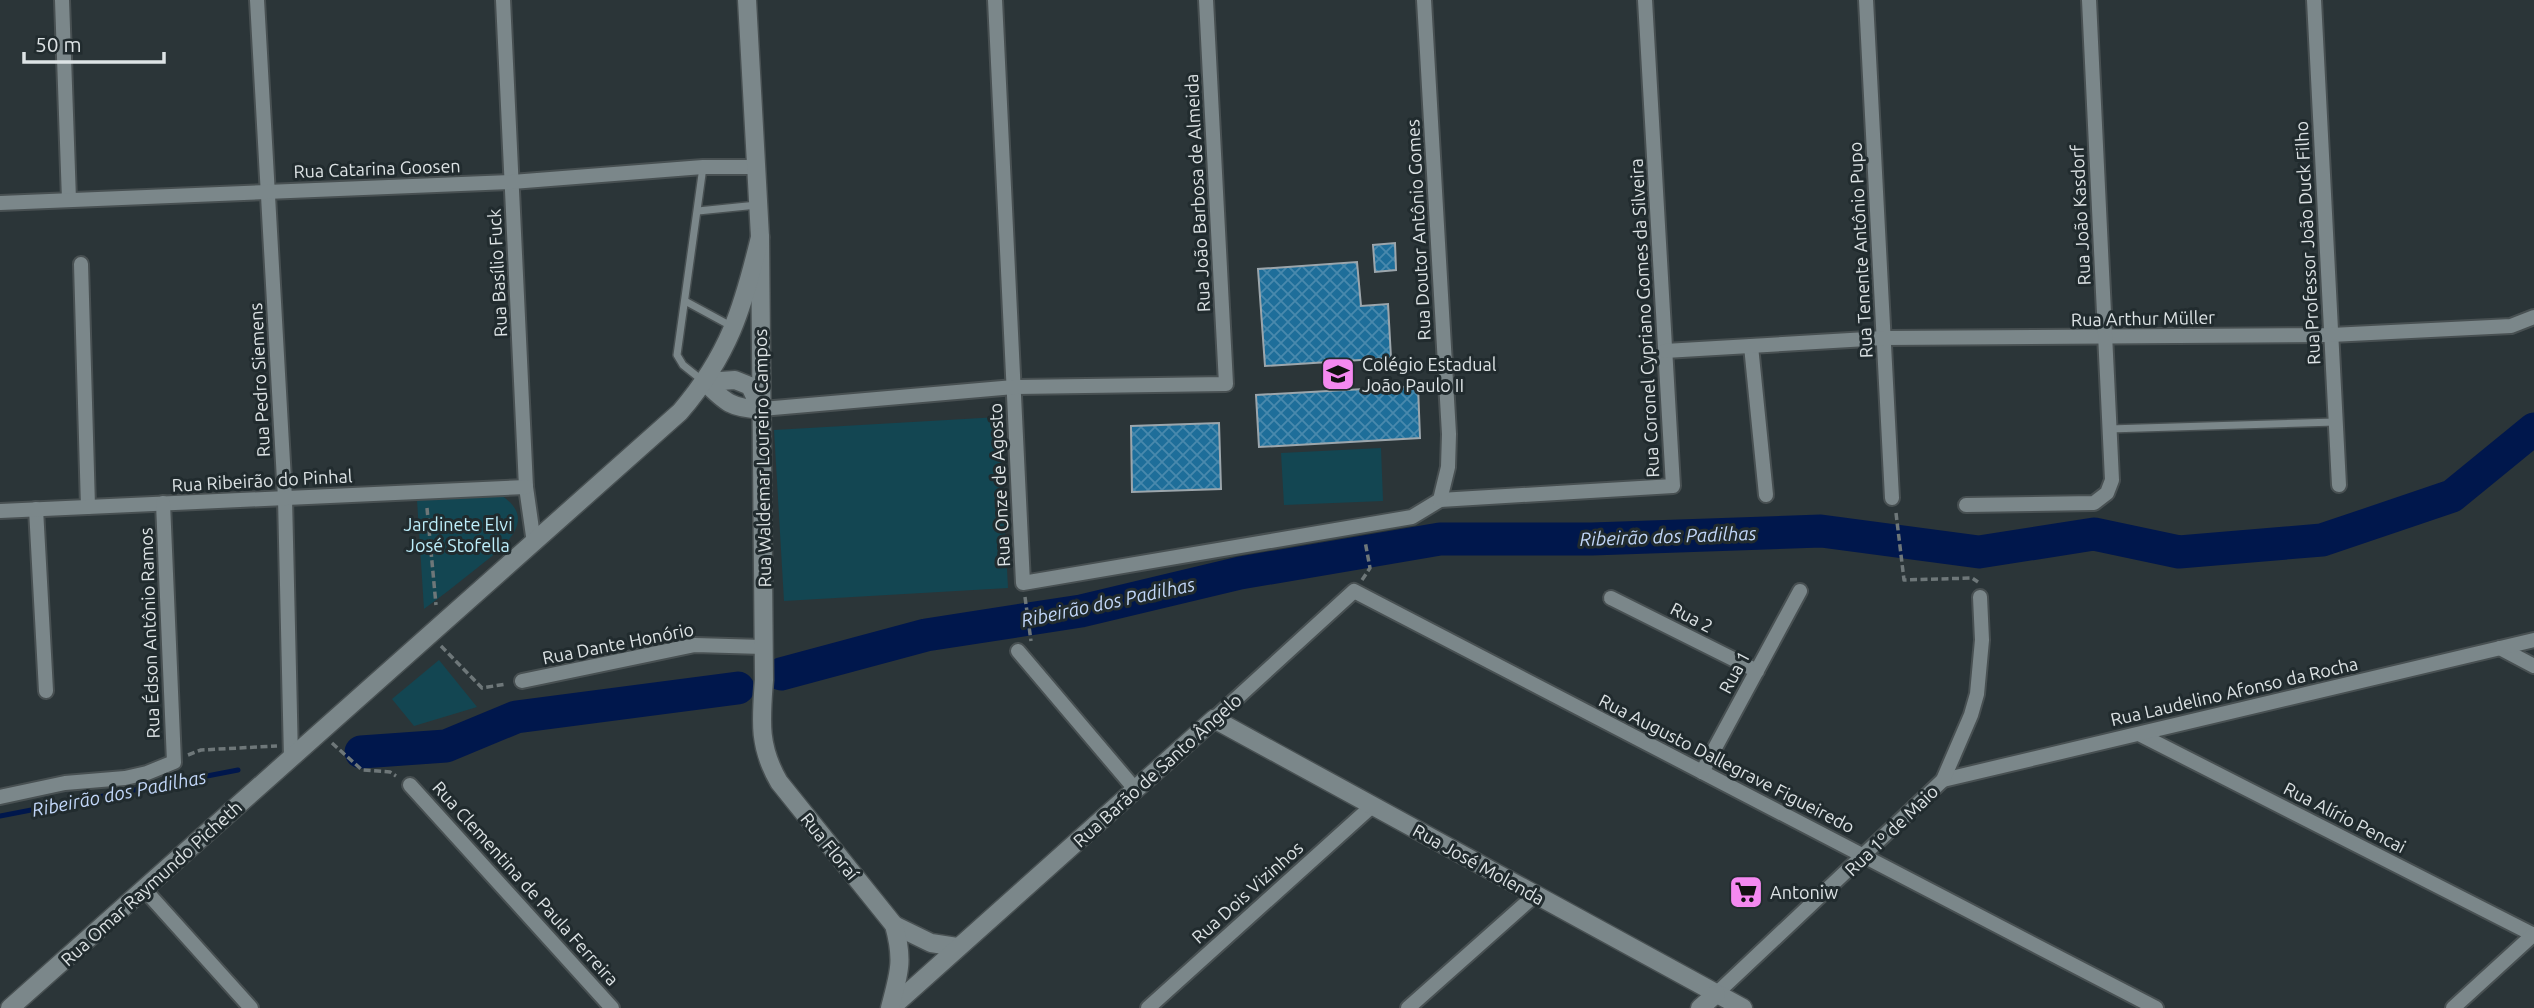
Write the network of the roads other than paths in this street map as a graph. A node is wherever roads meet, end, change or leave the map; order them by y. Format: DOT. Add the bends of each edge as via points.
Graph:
graph roads {
  1 [pos="62,0"];
  2 [pos="257,0"];
  3 [pos="503,0"];
  4 [pos="747,0"];
  5 [pos="995,0"];
  6 [pos="1206,0"];
  7 [pos="1424,0"];
  8 [pos="1645,0"];
  9 [pos="1866,0"];
  10 [pos="2089,0"];
  11 [pos="2314,0"];
  12 [pos="703,167"];
  13 [pos="755,167"];
  14 [pos="512,182"];
  15 [pos="267,192"];
  16 [pos="69,200"];
  17 [pos="0,203"];
  18 [pos="758,205"];
  19 [pos="698,211"];
  20 [pos="760,237"];
  21 [pos="81,264"];
  22 [pos="685,301"];
  23 [pos="2534,317"];
  24 [pos="734,328"];
  25 [pos="2331,335"];
  26 [pos="1884,338"];
  27 [pos="2105,338"];
  28 [pos="1751,346"];
  29 [pos="1665,351"];
  30 [pos="705,382"];
  31 [pos="1014,387"];
  32 [pos="761,409"];
  33 [pos="2335,422"];
  34 [pos="2109,429"];
  35 [pos="2339,485"];
  36 [pos="526,487"];
  37 [pos="1766,495"];
  38 [pos="285,498"];
  39 [pos="1892,498"];
  40 [pos="1440,500"];
  41 [pos="163,503"];
  42 [pos="1966,505"];
  43 [pos="88,507"];
  44 [pos="36,509"];
  45 [pos="0,511"];
  46 [pos="534,543"];
  47 [pos="1354,591"];
  48 [pos="1800,591"];
  49 [pos="1980,597"];
  50 [pos="1611,598"];
  51 [pos="2534,640"];
  52 [pos="764,647"];
  53 [pos="2500,648"];
  54 [pos="1025,649"];
  55 [pos="2534,666"];
  56 [pos="1756,671"];
  57 [pos="764,680"];
  58 [pos="522,681"];
  59 [pos="46,691"];
  60 [pos="1214,719"];
  61 [pos="2139,734"];
  62 [pos="291,752"];
  63 [pos="1702,772"];
  64 [pos="1943,780"];
  65 [pos="410,785"];
  66 [pos="1135,789"];
  67 [pos="0,797"];
  68 [pos="1372,806"];
  69 [pos="1864,856"];
  70 [pos="144,889"];
  71 [pos="1535,895"];
  72 [pos="894,925"];
  73 [pos="2534,934"];
  74 [pos="957,947"];
  75 [pos="1716,994"];
  76 [pos="10,1008"];
  77 [pos="251,1008"];
  78 [pos="612,1008"];
  79 [pos="890,1008"];
  80 [pos="1148,1008"];
  81 [pos="1408,1008"];
  82 [pos="1700,1008"];
  83 [pos="1743,1008"];
  84 [pos="2156,1008"];
  85 [pos="2453,1008"];
  1 -- 16 [label="street"];
  2 -- 15 [label="street, Rua Pedro Siemens"];
  3 -- 14 [label="street, Rua Basílio Fuck"];
  4 -- 13 [label="main road, Rua Waldemar Loureiro Campos"];
  5 -- 31 [label="street, Rua Onze de Agosto"];
  6 -- 31 [label="street, Rua João Barbosa de Almeida" via="1226,384"];
  7 -- 40 [label="street, Rua Doutor Antônio Gomes" via="1449,435"];
  8 -- 29 [label="street, Rua Coronel Cypriano Gomes da Silveira"];
  9 -- 26 [label="street, Rua Tenente Antônio Pupo"];
  10 -- 27 [label="street, Rua João Kasdorf"];
  11 -- 25 [label="street, Rua Professor João Duck Filho"];
  12 -- 13 [label="street, Rua Catarina Goosen"];
  12 -- 14 [label="street, Rua Catarina Goosen"];
  12 -- 19 [label="lane"];
  13 -- 18 [label="main road, Rua Waldemar Loureiro Campos"];
  14 -- 15 [label="street, Rua Catarina Goosen"];
  14 -- 36 [label="street, Rua Basílio Fuck"];
  15 -- 16 [label="street, Rua Catarina Goosen"];
  15 -- 38 [label="street, Rua Pedro Siemens"];
  16 -- 17 [label="street, Rua Catarina Goosen"];
  18 -- 19 [label="lane"];
  18 -- 20 [label="main road, Rua Waldemar Loureiro Campos"];
  19 -- 22 [label="lane"];
  20 -- 24 [label="main road, Rua Waldemar Loureiro Campos"];
  20 -- 32 [label="main road, Rua Waldemar Loureiro Campos"];
  21 -- 43 [label="street"];
  22 -- 24 [label="lane"];
  22 -- 30 [label="lane" via="677,355"];
  23 -- 25 [label="street, Rua Arthur Müller" via="2511,326"];
  24 -- 30 [label="main road, Rua Waldemar Loureiro Campos"];
  25 -- 27 [label="street, Rua Arthur Müller"];
  25 -- 33 [label="street, Rua Professor João Duck Filho"];
  26 -- 27 [label="street, Rua Arthur Müller"];
  26 -- 28 [label="street, Rua Arthur Müller"];
  26 -- 39 [label="street, Rua Tenente Antônio Pupo"];
  27 -- 34 [label="street, Rua João Kasdorf"];
  28 -- 29 [label="street, Rua Arthur Müller"];
  28 -- 37 [label="street"];
  29 -- 40 [label="street, Rua Coronel Cypriano Gomes da Silveira" via="1673,486"];
  30 -- 32 [label="main road" via="736,408"];
  30 -- 32 [label="main road" via="745,383"];
  30 -- 46 [label="main road, Rua Waldemar Loureiro Campos" via="663,429"];
  31 -- 32 [label="street"];
  31 -- 40 [label="street, Rua Onze de Agosto" via="1023,583 1412,517"];
  32 -- 52 [label="main road, Rua Waldemar Loureiro Campos"];
  33 -- 34 [label="lane"];
  33 -- 35 [label="street, Rua Professor João Duck Filho"];
  34 -- 42 [label="street, Rua João Kasdorf" via="2112,480 2107,493 2094,503"];
  36 -- 38 [label="street, Rua Ribeirão do Pinhal"];
  36 -- 46 [label="street, Rua Basílio Fuck"];
  38 -- 41 [label="street, Rua Ribeirão do Pinhal"];
  38 -- 62 [label="street, Rua Pedro Siemens"];
  41 -- 43 [label="street, Rua Ribeirão do Pinhal"];
  41 -- 67 [label="street, Rua Édson Antônio Ramos" via="174,762 125,778 65,783"];
  43 -- 44 [label="street, Rua Ribeirão do Pinhal"];
  44 -- 45 [label="street, Rua Ribeirão do Pinhal"];
  44 -- 59 [label="street"];
  46 -- 62 [label="main road, Rua Omar Raymundo Picheth" via="320,732"];
  47 -- 60 [label="street, Rua Barão de Santo Ângelo"];
  47 -- 63 [label="street, Rua Augusto Dallegrave Figueiredo"];
  48 -- 56 [label="street, Rua 1"];
  49 -- 64 [label="street, Rua 1º de Maio" via="1983,640 1977,694"];
  50 -- 56 [label="street, Rua 2"];
  51 -- 53 [label="street, Rua Laudelino Afonso da Rocha"];
  52 -- 57 [label="main road, Rua Waldemar Loureiro Campos"];
  52 -- 58 [label="street, Rua Dante Honório" via="695,645"];
  53 -- 55 [label="street"];
  53 -- 61 [label="street, Rua Laudelino Afonso da Rocha"];
  54 -- 66 [label="street"];
  56 -- 63 [label="street, Rua 1"];
  57 -- 72 [label="main road, Rua Floraí" via="761,727 772,770"];
  60 -- 66 [label="main road, Rua Barão de Santo Ângelo"];
  60 -- 68 [label="main road, Rua José Molenda"];
  61 -- 64 [label="street, Rua Laudelino Afonso da Rocha"];
  61 -- 73 [label="street, Rua Alírio Pencai"];
  62 -- 70 [label="main road, Rua Omar Raymundo Picheth"];
  63 -- 69 [label="street, Rua Augusto Dallegrave Figueiredo"];
  64 -- 69 [label="street, Rua 1º de Maio"];
  65 -- 78 [label="street, Rua Clementina de Paula Ferreira"];
  66 -- 74 [label="main road, Rua Barão de Santo Ângelo"];
  68 -- 71 [label="main road, Rua José Molenda"];
  68 -- 80 [label="street, Rua Dois Vizinhos"];
  69 -- 75 [label="street, Rua 1º de Maio"];
  69 -- 84 [label="street, Rua Augusto Dallegrave Figueiredo"];
  70 -- 76 [label="main road, Rua Omar Raymundo Picheth"];
  70 -- 77 [label="street"];
  71 -- 75 [label="main road, Rua José Molenda"];
  71 -- 81 [label="street"];
  72 -- 74 [label="main road" via="931,943"];
  72 -- 79 [label="main road, Rua Floraí" via="901,950"];
  73 -- 85 [label="street"];
  74 -- 79 [label="main road, Rua Barão de Santo Ângelo"];
  75 -- 82 [label="main road, Rua 1º de Maio"];
  75 -- 83 [label="main road, Rua José Molenda"];
}
